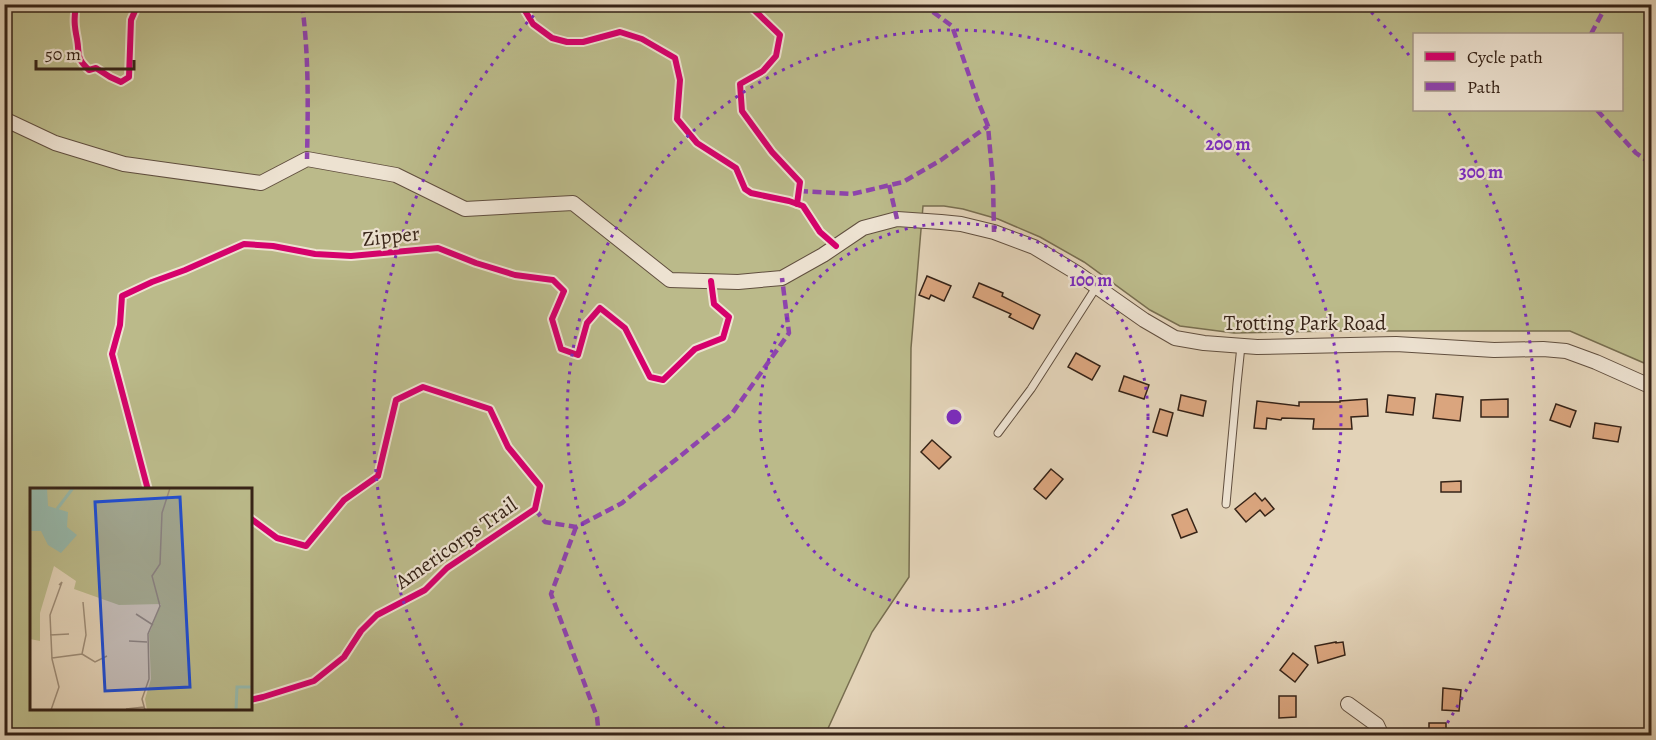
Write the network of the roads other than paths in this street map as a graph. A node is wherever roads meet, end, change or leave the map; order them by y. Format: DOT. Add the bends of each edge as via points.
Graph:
graph roads {
  1 [pos="4,119"];
  2 [pos="1096,286"];
  3 [pos="1241,346"];
  4 [pos="1652,387"];
  5 [pos="998,433"];
  6 [pos="1226,504"];
  7 [pos="1348,704"];
  8 [pos="1382,735"];
  1 -- 2 [label="street, Trotting Park Road" via="55,143 124,164 261,183 307,159 396,175 465,209 573,203 670,280 738,282 782,278 863,228 897,219 961,224 994,232 1034,247"];
  2 -- 3 [label="street, Trotting Park Road" via="1175,338"];
  2 -- 5 [label="lane" via="1031,389"];
  3 -- 4 [label="street, Trotting Park Road" via="1396,344 1566,351"];
  3 -- 6 [label="lane"];
  7 -- 8 [label="street" via="1377,725"];
}
